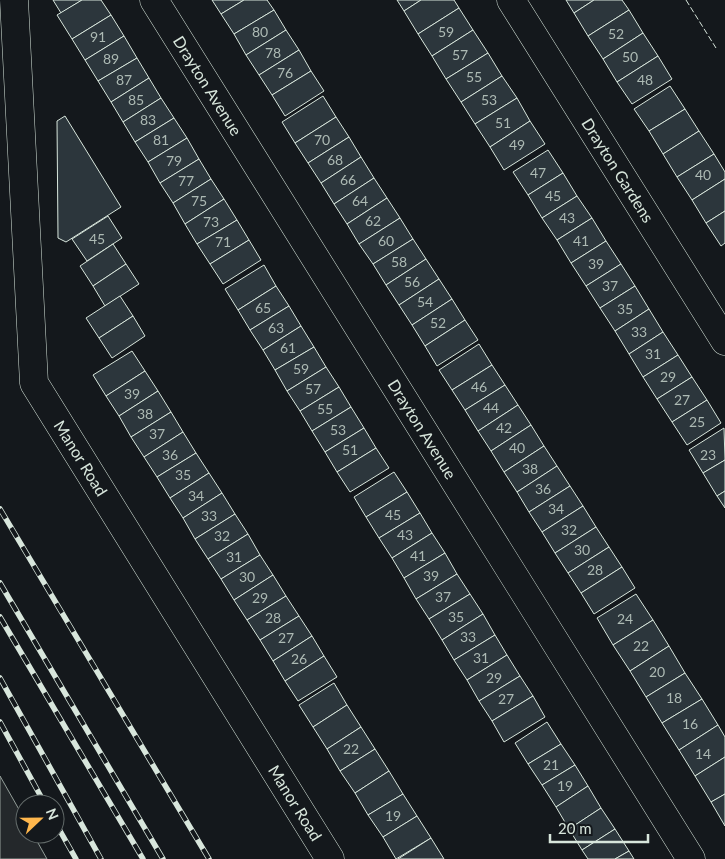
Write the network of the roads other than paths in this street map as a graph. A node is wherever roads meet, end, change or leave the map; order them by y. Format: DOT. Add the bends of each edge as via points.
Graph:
graph roads {
  1 [pos="14,0"];
  2 [pos="154,0"];
  3 [pos="511,0"];
  4 [pos="725,340"];
  5 [pos="330,859"];
  6 [pos="691,859"];
  1 -- 5 [label="street, Manor Road" via="34,383"];
  2 -- 6 [label="street, Drayton Avenue"];
  3 -- 4 [label="street, Drayton Gardens"];
}
